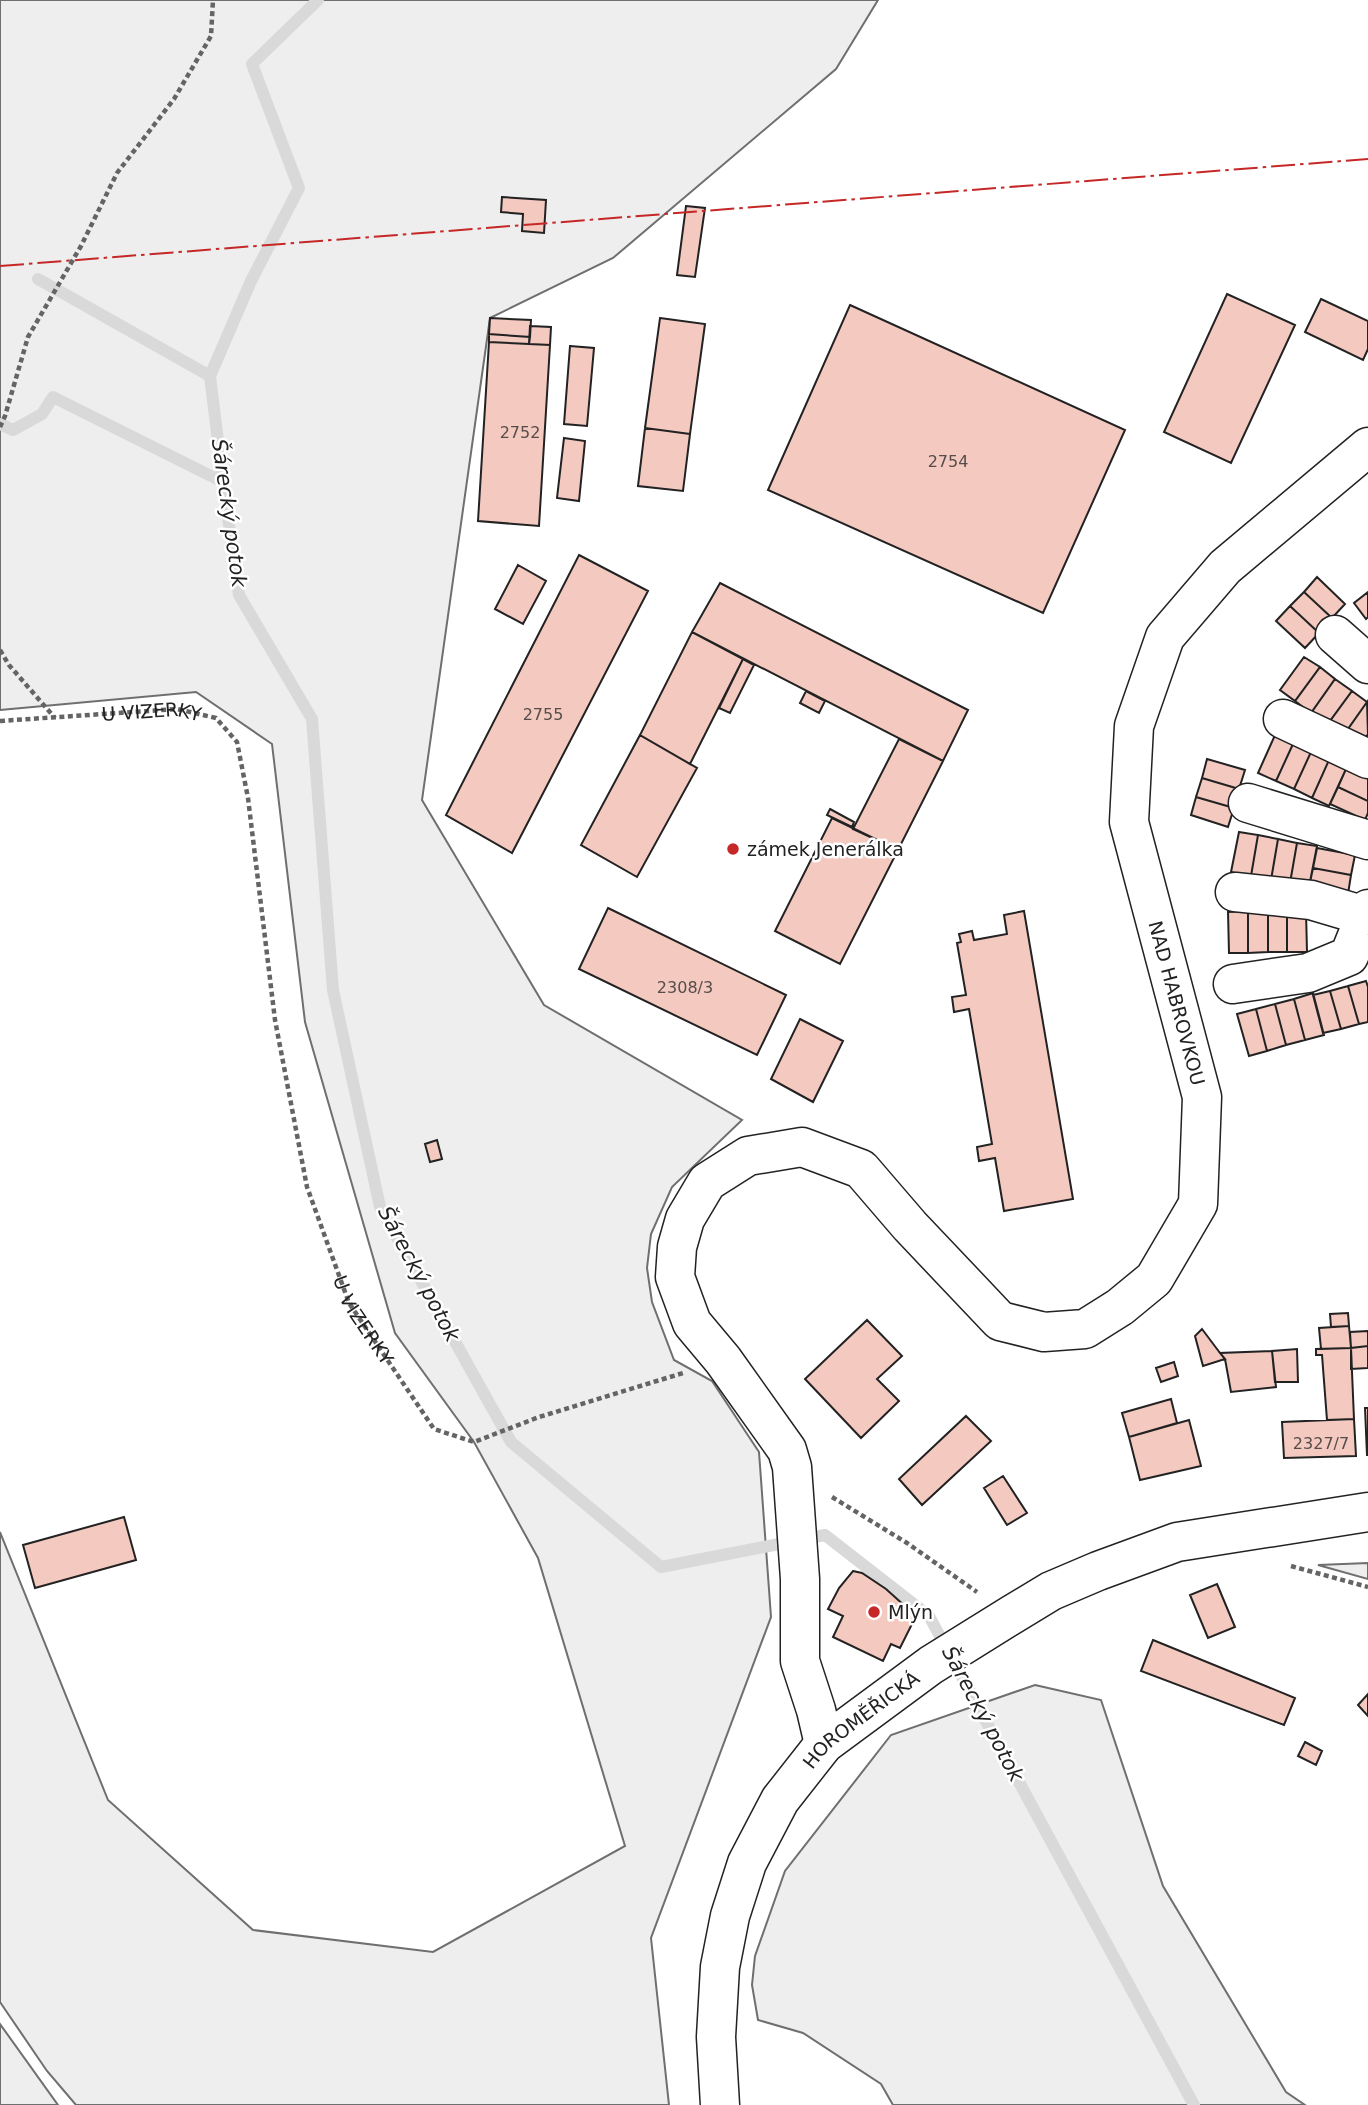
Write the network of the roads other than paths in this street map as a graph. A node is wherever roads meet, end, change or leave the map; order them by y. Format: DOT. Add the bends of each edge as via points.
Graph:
graph roads {
  1 [pos="1368,447"];
  2 [pos="1335,635"];
  3 [pos="1368,664"];
  4 [pos="1283,719"];
  5 [pos="1368,760"];
  6 [pos="1248,803"];
  7 [pos="1368,840"];
  8 [pos="1235,892"];
  9 [pos="1367,913"];
  10 [pos="1233,984"];
  11 [pos="1368,1512"];
  12 [pos="824,1744"];
  13 [pos="720,2105"];
  1 -- 12 [label="main road, NAD HABROVKOU" via="1225,567 1166,637 1134,726 1129,822 1202,1097 1198,1204 1154,1279 1085,1329 1044,1332 1000,1321 861,1169 802,1147 748,1156 707,1182 685,1219 675,1276 692,1323 787,1450 792,1467 800,1661"];
  2 -- 3 [label="main road"];
  4 -- 5 [label="main road"];
  6 -- 7 [label="main road"];
  8 -- 9 [label="main road" via="1311,900"];
  9 -- 10 [label="main road" via="1349,956 1308,973"];
  11 -- 12 [label="main road, HOROMĚŘICKÁ" via="1177,1542 1051,1591 931,1665"];
  12 -- 13 [label="main road, HOROMĚŘICKÁ" via="780,1800 747,1863 730,1916 720,1967 716,2037"];
}
